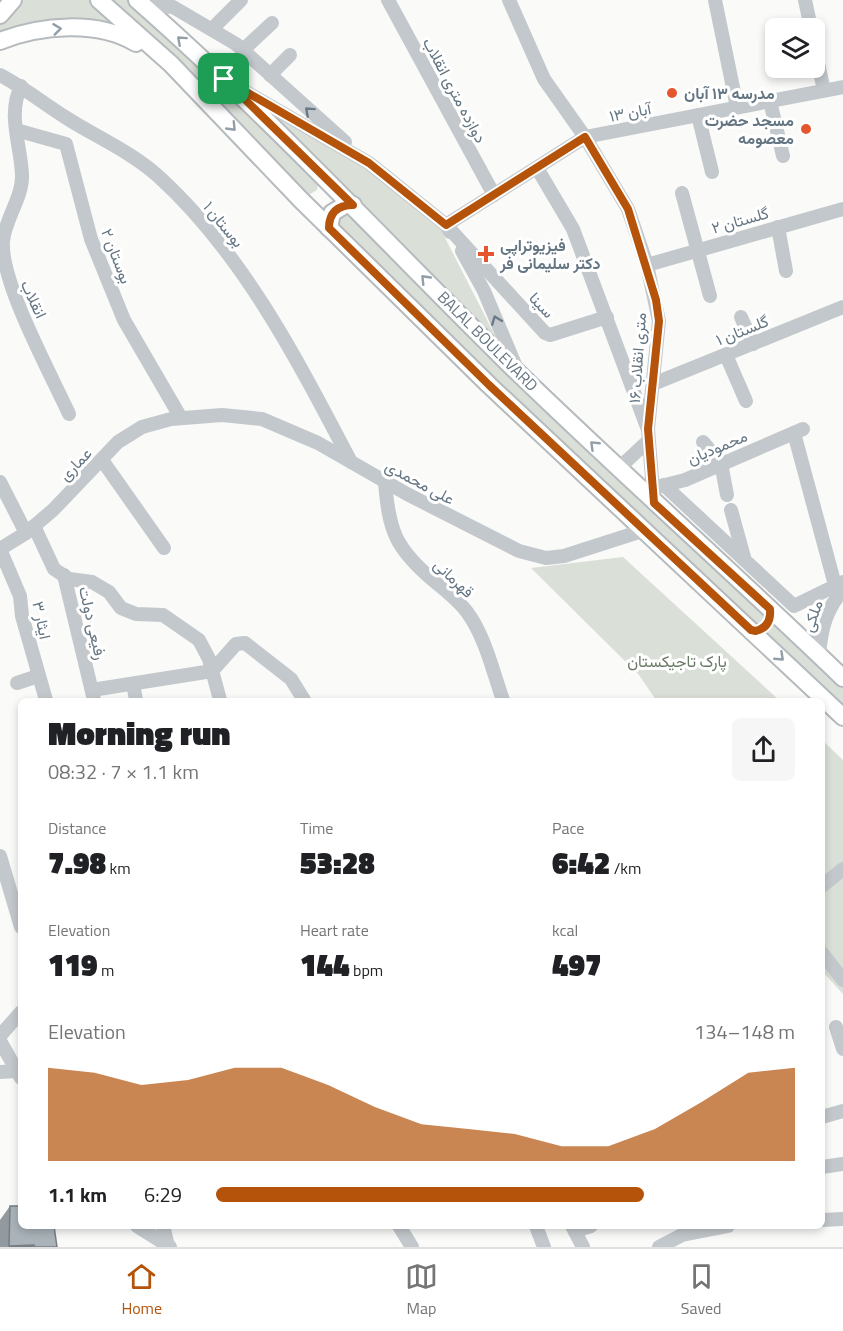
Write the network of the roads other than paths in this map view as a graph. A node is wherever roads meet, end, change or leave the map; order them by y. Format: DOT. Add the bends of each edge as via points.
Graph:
graph roads {
  1 [pos="13,0"];
  2 [pos="99,0"];
  3 [pos="190,0"];
  4 [pos="241,0"];
  5 [pos="388,0"];
  6 [pos="510,0"];
  7 [pos="716,0"];
  8 [pos="805,0"];
  9 [pos="143,1"];
  10 [pos="180,10"];
  11 [pos="0,15"];
  12 [pos="809,18"];
  13 [pos="272,23"];
  14 [pos="212,29"];
  15 [pos="0,41"];
  16 [pos="243,50"];
  17 [pos="290,55"];
  18 [pos="171,64"];
  19 [pos="0,75"];
  20 [pos="270,75"];
  21 [pos="821,78"];
  22 [pos="224,79"];
  23 [pos="21,86"];
  24 [pos="843,87"];
  25 [pos="824,90"];
  26 [pos="770,101"];
  27 [pos="737,107"];
  28 [pos="698,115"];
  29 [pos="16,130"];
  30 [pos="585,137"];
  31 [pos="783,156"];
  32 [pos="369,163"];
  33 [pos="537,168"];
  34 [pos="712,172"];
  35 [pos="682,193"];
  36 [pos="494,195"];
  37 [pos="353,205"];
  38 [pos="843,209"];
  39 [pos="6,212"];
  40 [pos="446,225"];
  41 [pos="778,227"];
  42 [pos="329,228"];
  43 [pos="697,250"];
  44 [pos="647,265"];
  45 [pos="786,271"];
  46 [pos="4,281"];
  47 [pos="710,296"];
  48 [pos="843,307"];
  49 [pos="741,317"];
  50 [pos="607,318"];
  51 [pos="753,344"];
  52 [pos="726,355"];
  53 [pos="519,374"];
  54 [pos="653,384"];
  55 [pos="746,401"];
  56 [pos="69,414"];
  57 [pos="181,418"];
  58 [pos="648,435"];
  59 [pos="703,442"];
  60 [pos="102,460"];
  61 [pos="351,462"];
  62 [pos="720,464"];
  63 [pos="618,469"];
  64 [pos="0,482"];
  65 [pos="386,482"];
  66 [pos="657,492"];
  67 [pos="727,495"];
  68 [pos="731,510"];
  69 [pos="30,530"];
  70 [pos="645,530"];
  71 [pos="164,548"];
  72 [pos="0,549"];
  73 [pos="745,557"];
  74 [pos="64,575"];
  75 [pos="840,586"];
  76 [pos="770,609"];
  77 [pos="751,630"];
  78 [pos="819,655"];
  79 [pos="212,671"];
  80 [pos="38,676"];
  81 [pos="843,678"];
  82 [pos="17,683"];
  83 [pos="133,684"];
  84 [pos="93,695"];
  85 [pos="45,698"];
  86 [pos="136,698"];
  87 [pos="219,698"];
  88 [pos="303,698"];
  89 [pos="502,698"];
  90 [pos="823,698"];
  91 [pos="825,700"];
  92 [pos="843,717"];
  93 [pos="0,856"];
  94 [pos="843,869"];
  95 [pos="825,884"];
  96 [pos="18,917"];
  97 [pos="825,957"];
  98 [pos="843,980"];
  99 [pos="18,1015"];
  100 [pos="834,1027"];
  101 [pos="0,1036"];
  102 [pos="0,1041"];
  103 [pos="843,1049"];
  104 [pos="0,1072"];
  105 [pos="18,1072"];
  106 [pos="18,1074"];
  107 [pos="843,1111"];
  108 [pos="825,1116"];
  109 [pos="843,1164"];
  110 [pos="825,1167"];
  111 [pos="843,1219"];
  112 [pos="825,1220"];
  113 [pos="142,1229"];
  114 [pos="163,1229"];
  115 [pos="401,1229"];
  116 [pos="537,1229"];
  117 [pos="574,1229"];
  118 [pos="713,1229"];
  119 [pos="169,1246"];
  120 [pos="412,1247"];
  121 [pos="544,1247"];
  122 [pos="583,1247"];
  123 [pos="659,1247"];
  1 -- 11 [label="main road"];
  2 -- 18 [label="main road, BALAL BOULEVARD"];
  3 -- 10 [label="street"];
  4 -- 14 [label="street"];
  5 -- 36 [label="street, دوازده متری انقلاب"];
  6 -- 30 [label="street, ۱۶ متری انقلاب" via="544,79"];
  7 -- 27 [label="street"];
  8 -- 12 [label="street"];
  9 -- 10 [label="street"];
  22 -- 9 [label="main road, BALAL BOULEVARD, one-way"];
  10 -- 14 [label="street"];
  13 -- 16 [label="street"];
  14 -- 16 [label="street"];
  15 -- 18 [label="main road, one-way" via="58,28 92,29 118,33"];
  16 -- 20 [label="street"];
  17 -- 20 [label="street"];
  18 -- 42 [label="main road, BALAL BOULEVARD, one-way"];
  19 -- 23 [label="street, بوستان ۱"];
  32 -- 20 [label="street, one-way"];
  21 -- 25 [label="street"];
  22 -- 32 [label="street"];
  22 -- 37 [label="main road, BALAL BOULEVARD"];
  23 -- 29 [label="street, انقلاب" via="14,100"];
  23 -- 61 [label="street, بوستان ۱" via="121,149 186,203 232,258"];
  24 -- 25 [label="street, ۱۳ آبان"];
  25 -- 26 [label="street, ۱۳ آبان"];
  26 -- 27 [label="street, ۱۳ آبان"];
  26 -- 31 [label="street"];
  27 -- 28 [label="street, ۱۳ آبان"];
  28 -- 30 [label="street, ۱۳ آبان"];
  28 -- 34 [label="street"];
  29 -- 39 [label="street, انقلاب" via="22,177"];
  29 -- 57 [label="street, بوستان ۲" via="66,144 91,239 124,320"];
  30 -- 33 [label="street, ۱۳ آبان"];
  30 -- 44 [label="street, ۱۶ متری انقلاب" via="628,209"];
  32 -- 40 [label="street"];
  33 -- 36 [label="street, ۱۳ آبان"];
  33 -- 50 [label="street" via="573,229"];
  35 -- 43 [label="street"];
  36 -- 40 [label="street, ۱۳ آبان"];
  37 -- 42 [label="main road" via="332,213"];
  53 -- 37 [label="main road, BALAL BOULEVARD, one-way"];
  38 -- 41 [label="street, گلستان ۲"];
  39 -- 46 [label="street, انقلاب"];
  40 -- 50 [label="street, سینا" via="545,333 550,335"];
  53 -- 40 [label="street, one-way" via="484,291"];
  41 -- 43 [label="street, گلستان ۲"];
  41 -- 45 [label="street"];
  42 -- 70 [label="main road, BALAL BOULEVARD"];
  43 -- 44 [label="street, گلستان ۲"];
  43 -- 47 [label="street"];
  44 -- 54 [label="street, ۱۶ متری انقلاب" via="659,321"];
  46 -- 56 [label="street, انقلاب"];
  48 -- 51 [label="street, گلستان ۱"];
  49 -- 51 [label="street"];
  50 -- 58 [label="street"];
  51 -- 52 [label="street, گلستان ۱"];
  52 -- 54 [label="street, گلستان ۱"];
  52 -- 55 [label="street"];
  63 -- 53 [label="main road, BALAL BOULEVARD, one-way"];
  54 -- 58 [label="street, ۱۶ متری انقلاب"];
  57 -- 60 [label="street, عماری" via="142,427 118,442"];
  57 -- 61 [label="street, علی محمدی" via="222,415 262,419"];
  58 -- 63 [label="street"];
  58 -- 66 [label="street, ۱۶ متری انقلاب"];
  59 -- 62 [label="street"];
  60 -- 69 [label="street, عماری"];
  60 -- 71 [label="street"];
  61 -- 65 [label="street, علی محمدی"];
  62 -- 66 [label="street, محمودیان"];
  62 -- 67 [label="street"];
  62 -- 75 [label="street, محمودیان" via="798,431"];
  63 -- 66 [label="main road, BALAL BOULEVARD"];
  64 -- 69 [label="street, رفیعی دولت"];
  65 -- 70 [label="street, علی محمدی" via="519,551 546,558"];
  65 -- 89 [label="street, قهرمانی" via="388,518 394,536 420,569 466,611"];
  66 -- 73 [label="street"];
  66 -- 76 [label="main road, BALAL BOULEVARD"];
  68 -- 73 [label="street"];
  69 -- 72 [label="street, عماری"];
  69 -- 74 [label="street, رفیعی دولت" via="54,569"];
  70 -- 77 [label="main road, BALAL BOULEVARD"];
  72 -- 80 [label="street, ایثار ۳" via="20,596"];
  73 -- 75 [label="street, ملکی" via="794,606"];
  74 -- 79 [label="street" via="92,582 109,592 121,608 136,614 163,615 199,640"];
  74 -- 84 [label="street, رفیعی دولت"];
  75 -- 78 [label="street, ملکی" via="820,636"];
  76 -- 77 [label="main road" via="771,618 765,626"];
  76 -- 78 [label="main road, BALAL BOULEVARD"];
  77 -- 90 [label="main road, BALAL BOULEVARD, one-way"];
  78 -- 81 [label="main road, BALAL BOULEVARD"];
  79 -- 83 [label="street"];
  79 -- 87 [label="street"];
  79 -- 88 [label="street" via="236,644 245,643 291,679"];
  80 -- 82 [label="street"];
  80 -- 85 [label="street, ایثار ۳"];
  83 -- 84 [label="street"];
  83 -- 86 [label="street"];
  91 -- 92 [label="main road, BALAL BOULEVARD, one-way"];
  93 -- 96 [label="street"];
  94 -- 95 [label="street"];
  97 -- 98 [label="street"];
  99 -- 101 [label="street"];
  100 -- 103 [label="street"];
  102 -- 105 [label="street"];
  104 -- 106 [label="street"];
  107 -- 108 [label="street"];
  109 -- 110 [label="street"];
  111 -- 112 [label="street"];
  113 -- 119 [label="street"];
  114 -- 119 [label="street"];
  115 -- 120 [label="street"];
  116 -- 121 [label="street"];
  117 -- 122 [label="street"];
  118 -- 123 [label="street" via="682,1235"];
}
